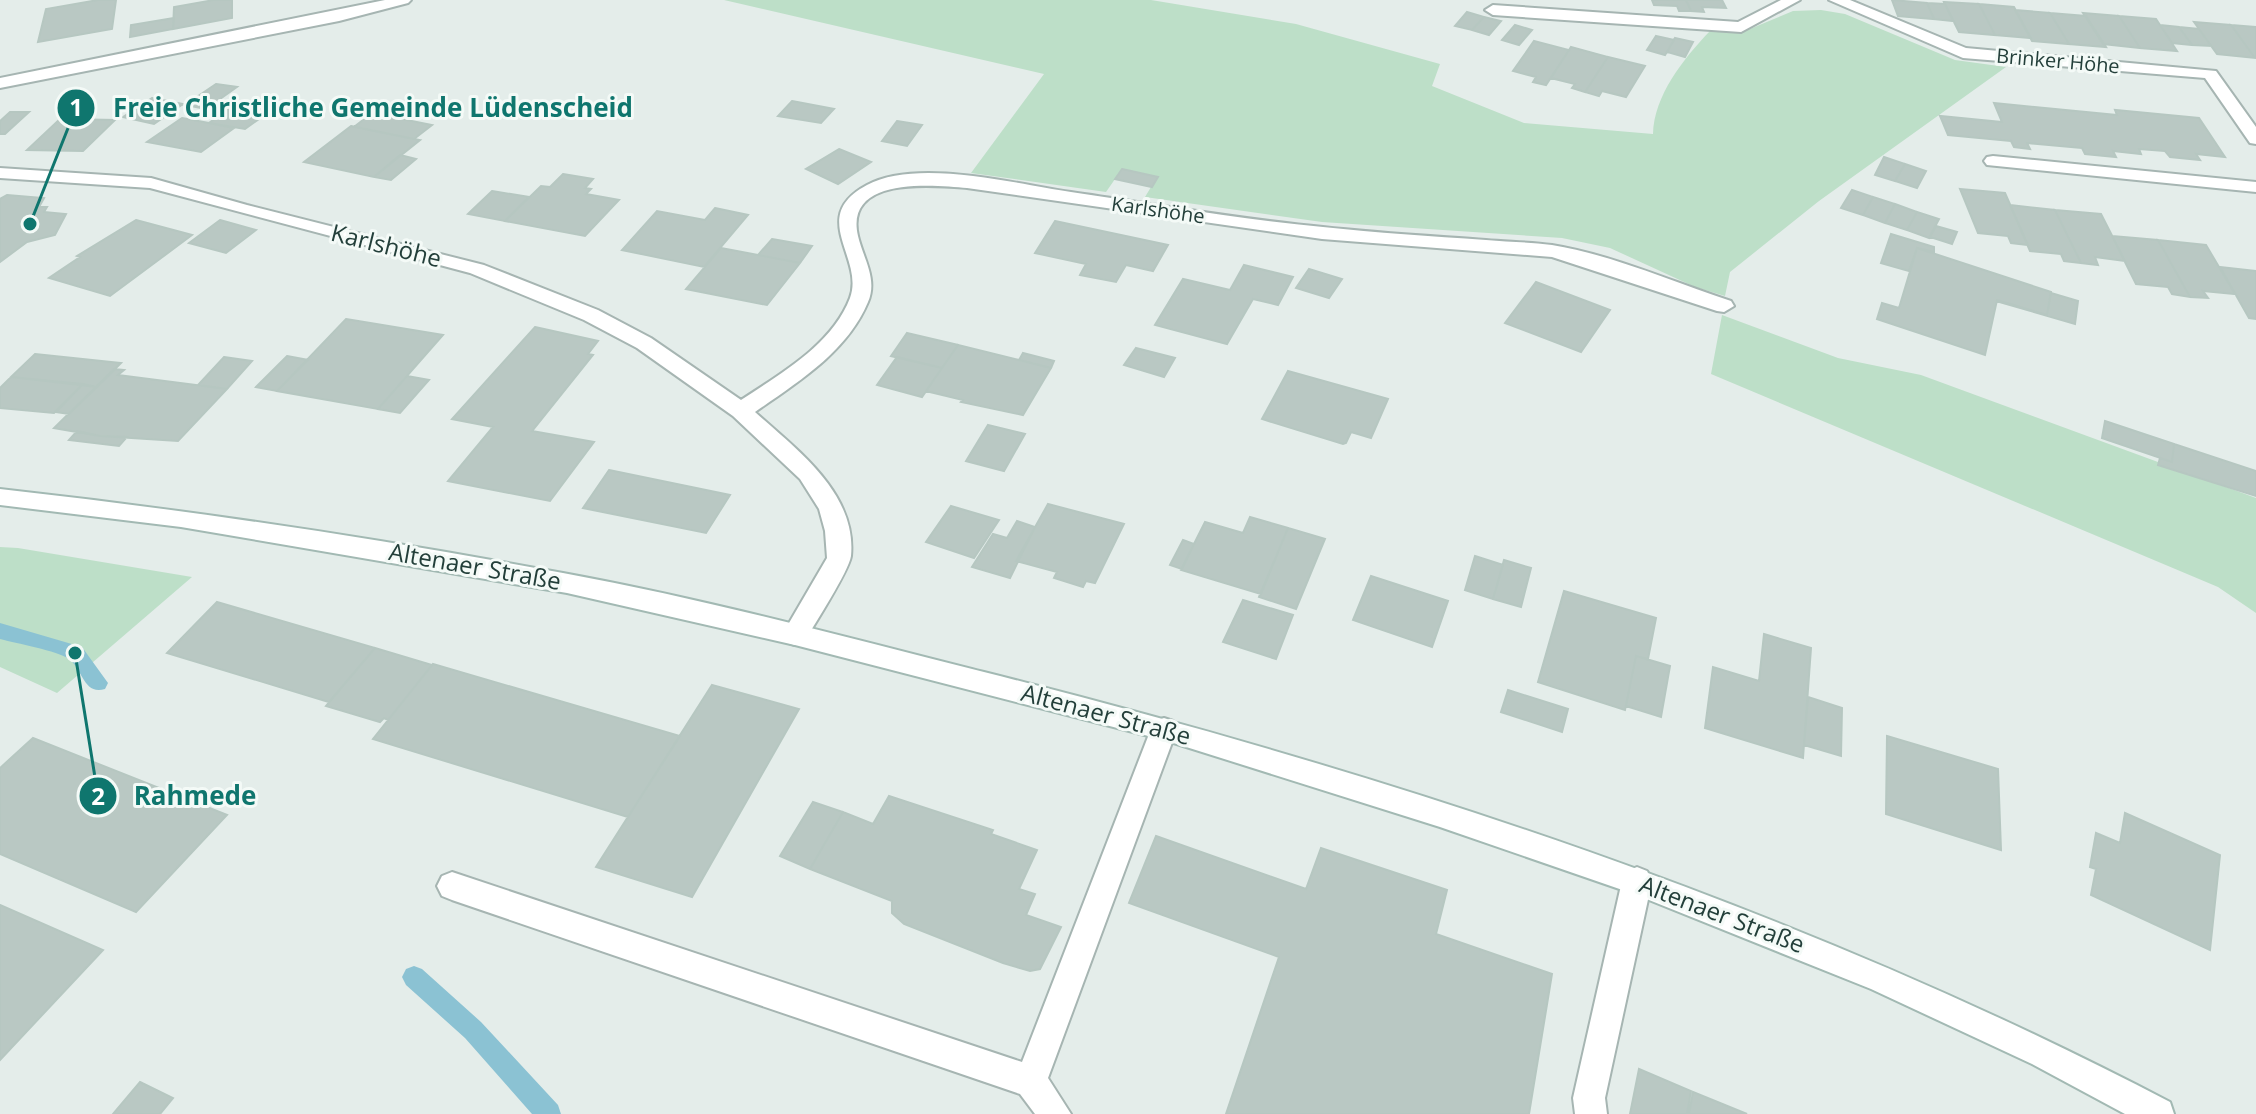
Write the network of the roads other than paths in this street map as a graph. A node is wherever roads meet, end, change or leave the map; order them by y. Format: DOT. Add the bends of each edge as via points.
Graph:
graph roads {
  1 [pos="403,0"];
  2 [pos="1792,0"];
  3 [pos="1837,0"];
  4 [pos="1493,10"];
  5 [pos="0,83"];
  6 [pos="2256,139"];
  7 [pos="1993,161"];
  8 [pos="0,173"];
  9 [pos="2256,187"];
  10 [pos="1724,306"];
  11 [pos="741,411"];
  12 [pos="0,497"];
  13 [pos="795,635"];
  14 [pos="1164,729"];
  15 [pos="1637,881"];
  16 [pos="452,886"];
  17 [pos="1031,1081"];
  18 [pos="1055,1114"];
  19 [pos="1591,1114"];
  20 [pos="2158,1114"];
  1 -- 5 [label="street"];
  2 -- 4 [label="street" via="1741,27"];
  3 -- 6 [label="street, Brinker Höhe" via="1963,53 2210,74"];
  7 -- 9 [label="street"];
  8 -- 11 [label="street, Karlshöhe" via="151,183 477,269 591,315 644,343"];
  10 -- 11 [label="street, Karlshöhe" via="1552,251 1322,233 967,183 892,182 860,196 846,225 862,281 846,324 816,358"];
  11 -- 13 [label="street, Karlshöhe" via="808,473 830,508 837,531 839,558"];
  12 -- 13 [label="street, Altenaer Straße" via="364,547 567,583"];
  13 -- 14 [label="street, Altenaer Straße"];
  14 -- 15 [label="street, Altenaer Straße"];
  14 -- 17 [label="street"];
  15 -- 19 [label="street" via="1589,1098"];
  15 -- 20 [label="street, Altenaer Straße" via="1881,978 2043,1053"];
  16 -- 17 [label="street"];
  17 -- 18 [label="street"];
}
